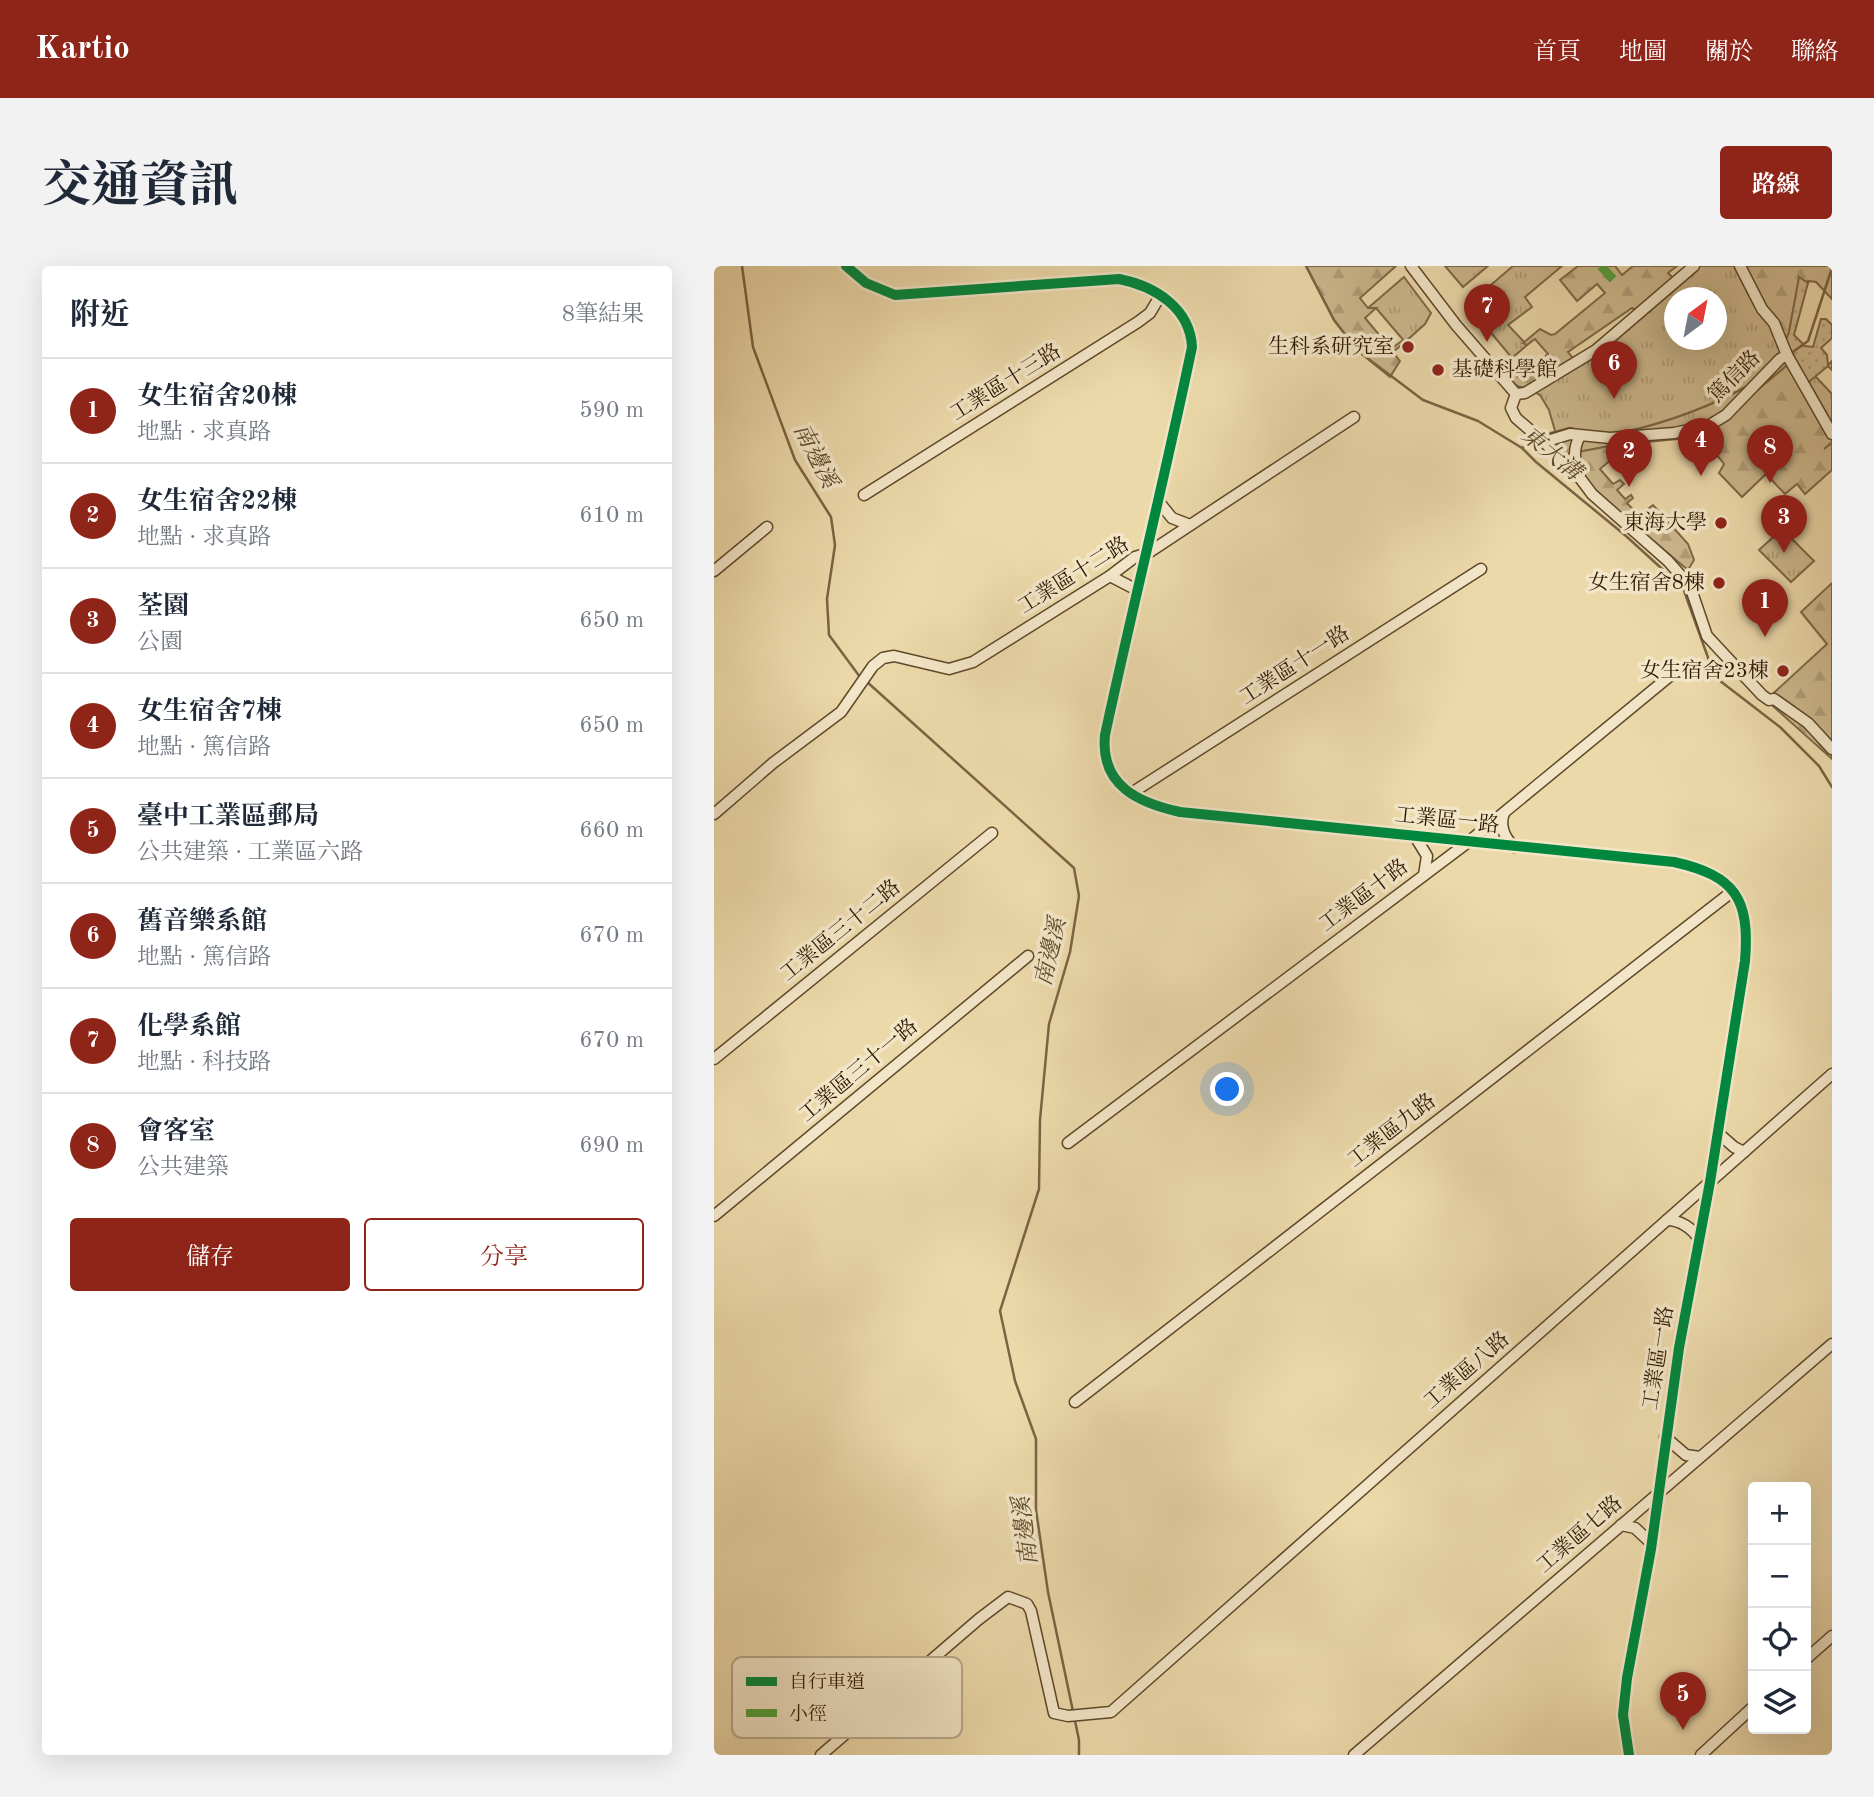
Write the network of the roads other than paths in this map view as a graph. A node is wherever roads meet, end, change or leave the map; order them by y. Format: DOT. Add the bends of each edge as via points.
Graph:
graph roads {
  1 [pos="846,266"];
  2 [pos="1411,266"];
  3 [pos="1694,266"];
  4 [pos="1740,266"];
  5 [pos="1160,296"];
  6 [pos="1783,360"];
  7 [pos="1516,394"];
  8 [pos="1354,417"];
  9 [pos="1832,434"];
  10 [pos="1580,436"];
  11 [pos="1540,439"];
  12 [pos="1580,478"];
  13 [pos="864,495"];
  14 [pos="1159,502"];
  15 [pos="1190,524"];
  16 [pos="768,527"];
  17 [pos="1148,553"];
  18 [pos="1481,569"];
  19 [pos="714,571"];
  20 [pos="1110,576"];
  21 [pos="1137,590"];
  22 [pos="1676,671"];
  23 [pos="1832,749"];
  24 [pos="1130,794"];
  25 [pos="1504,813"];
  26 [pos="714,814"];
  27 [pos="992,832"];
  28 [pos="1416,838"];
  29 [pos="1466,843"];
  30 [pos="1514,847"];
  31 [pos="1424,875"];
  32 [pos="1733,891"];
  33 [pos="1028,956"];
  34 [pos="714,1059"];
  35 [pos="1832,1074"];
  36 [pos="1718,1133"];
  37 [pos="1068,1143"];
  38 [pos="1744,1152"];
  39 [pos="1710,1182"];
  40 [pos="714,1216"];
  41 [pos="1667,1220"];
  42 [pos="1699,1239"];
  43 [pos="1832,1344"];
  44 [pos="1075,1402"];
  45 [pos="1665,1437"];
  46 [pos="1700,1457"];
  47 [pos="1658,1494"];
  48 [pos="1621,1525"];
  49 [pos="1651,1543"];
  50 [pos="1832,1636"];
  51 [pos="1811,1655"];
  52 [pos="935,1657"];
  53 [pos="1748,1712"];
  54 [pos="841,1738"];
  55 [pos="821,1755"];
  56 [pos="1354,1755"];
  57 [pos="1629,1755"];
  58 [pos="1700,1755"];
  1 -- 5 [label="street" via="866,283 895,295 1119,279"];
  2 -- 7 [label="street"];
  3 -- 7 [label="street" via="1596,349 1525,393"];
  4 -- 6 [label="street, 篤信路" via="1774,323"];
  5 -- 13 [label="street, 工業區十三路" via="1138,322"];
  5 -- 14 [label="street" via="1183,315 1192,347"];
  6 -- 9 [label="street, 篤信路"];
  6 -- 10 [label="street, 篤信路" via="1726,415 1708,426 1610,438"];
  7 -- 11 [label="street" via="1513,413"];
  8 -- 15 [label="street, 工業區十二路"];
  10 -- 11 [label="street, 篤信路"];
  10 -- 12 [label="street" via="1574,455"];
  11 -- 12 [label="street"];
  12 -- 23 [label="street" via="1592,495 1668,561 1689,586 1707,636 1762,695 1795,713"];
  14 -- 15 [label="street" via="1172,517"];
  14 -- 17 [label="street"];
  15 -- 17 [label="street, 工業區十二路"];
  16 -- 19 [label="street"];
  17 -- 20 [label="street, 工業區十二路"];
  17 -- 21 [label="street"];
  18 -- 24 [label="street, 工業區十一路"];
  20 -- 21 [label="street"];
  20 -- 26 [label="street, 工業區十二路" via="962,667 883,658 841,712"];
  21 -- 24 [label="street" via="1104,745 1112,771"];
  22 -- 25 [label="street, 工業區十路"];
  24 -- 28 [label="street, 工業區一路" via="1180,812"];
  25 -- 29 [label="street, 工業區十路"];
  25 -- 30 [label="street" via="1504,835"];
  27 -- 34 [label="street, 工業區三十二路"];
  28 -- 29 [label="street, 工業區一路"];
  28 -- 31 [label="street" via="1427,856"];
  29 -- 30 [label="street, 工業區一路"];
  29 -- 31 [label="street, 工業區十路"];
  30 -- 32 [label="street, 工業區一路" via="1674,862 1704,869"];
  31 -- 37 [label="street, 工業區十路"];
  32 -- 36 [label="street, 工業區一路" via="1748,931"];
  32 -- 44 [label="street, 工業區九路"];
  33 -- 40 [label="street, 工業區三十一路"];
  35 -- 38 [label="street, 工業區八路"];
  36 -- 38 [label="street"];
  36 -- 39 [label="street, 工業區一路"];
  38 -- 39 [label="street, 工業區八路"];
  39 -- 41 [label="street, 工業區八路"];
  39 -- 42 [label="street, 工業區一路"];
  41 -- 42 [label="street" via="1684,1224"];
  41 -- 52 [label="street, 工業區八路" via="1111,1712 1054,1713 1031,1611 1019,1600 1008,1597"];
  42 -- 45 [label="street, 工業區一路"];
  43 -- 46 [label="street, 工業區七路"];
  45 -- 46 [label="street" via="1686,1455"];
  45 -- 47 [label="street, 工業區一路"];
  46 -- 47 [label="street, 工業區七路"];
  47 -- 48 [label="street, 工業區七路"];
  47 -- 49 [label="street, 工業區一路"];
  48 -- 49 [label="street" via="1635,1528"];
  48 -- 56 [label="street, 工業區七路"];
  49 -- 57 [label="street, 工業區一路" via="1623,1715"];
  50 -- 51 [label="street"];
  53 -- 58 [label="street"];
  54 -- 55 [label="street, 工業區八路"];
}
